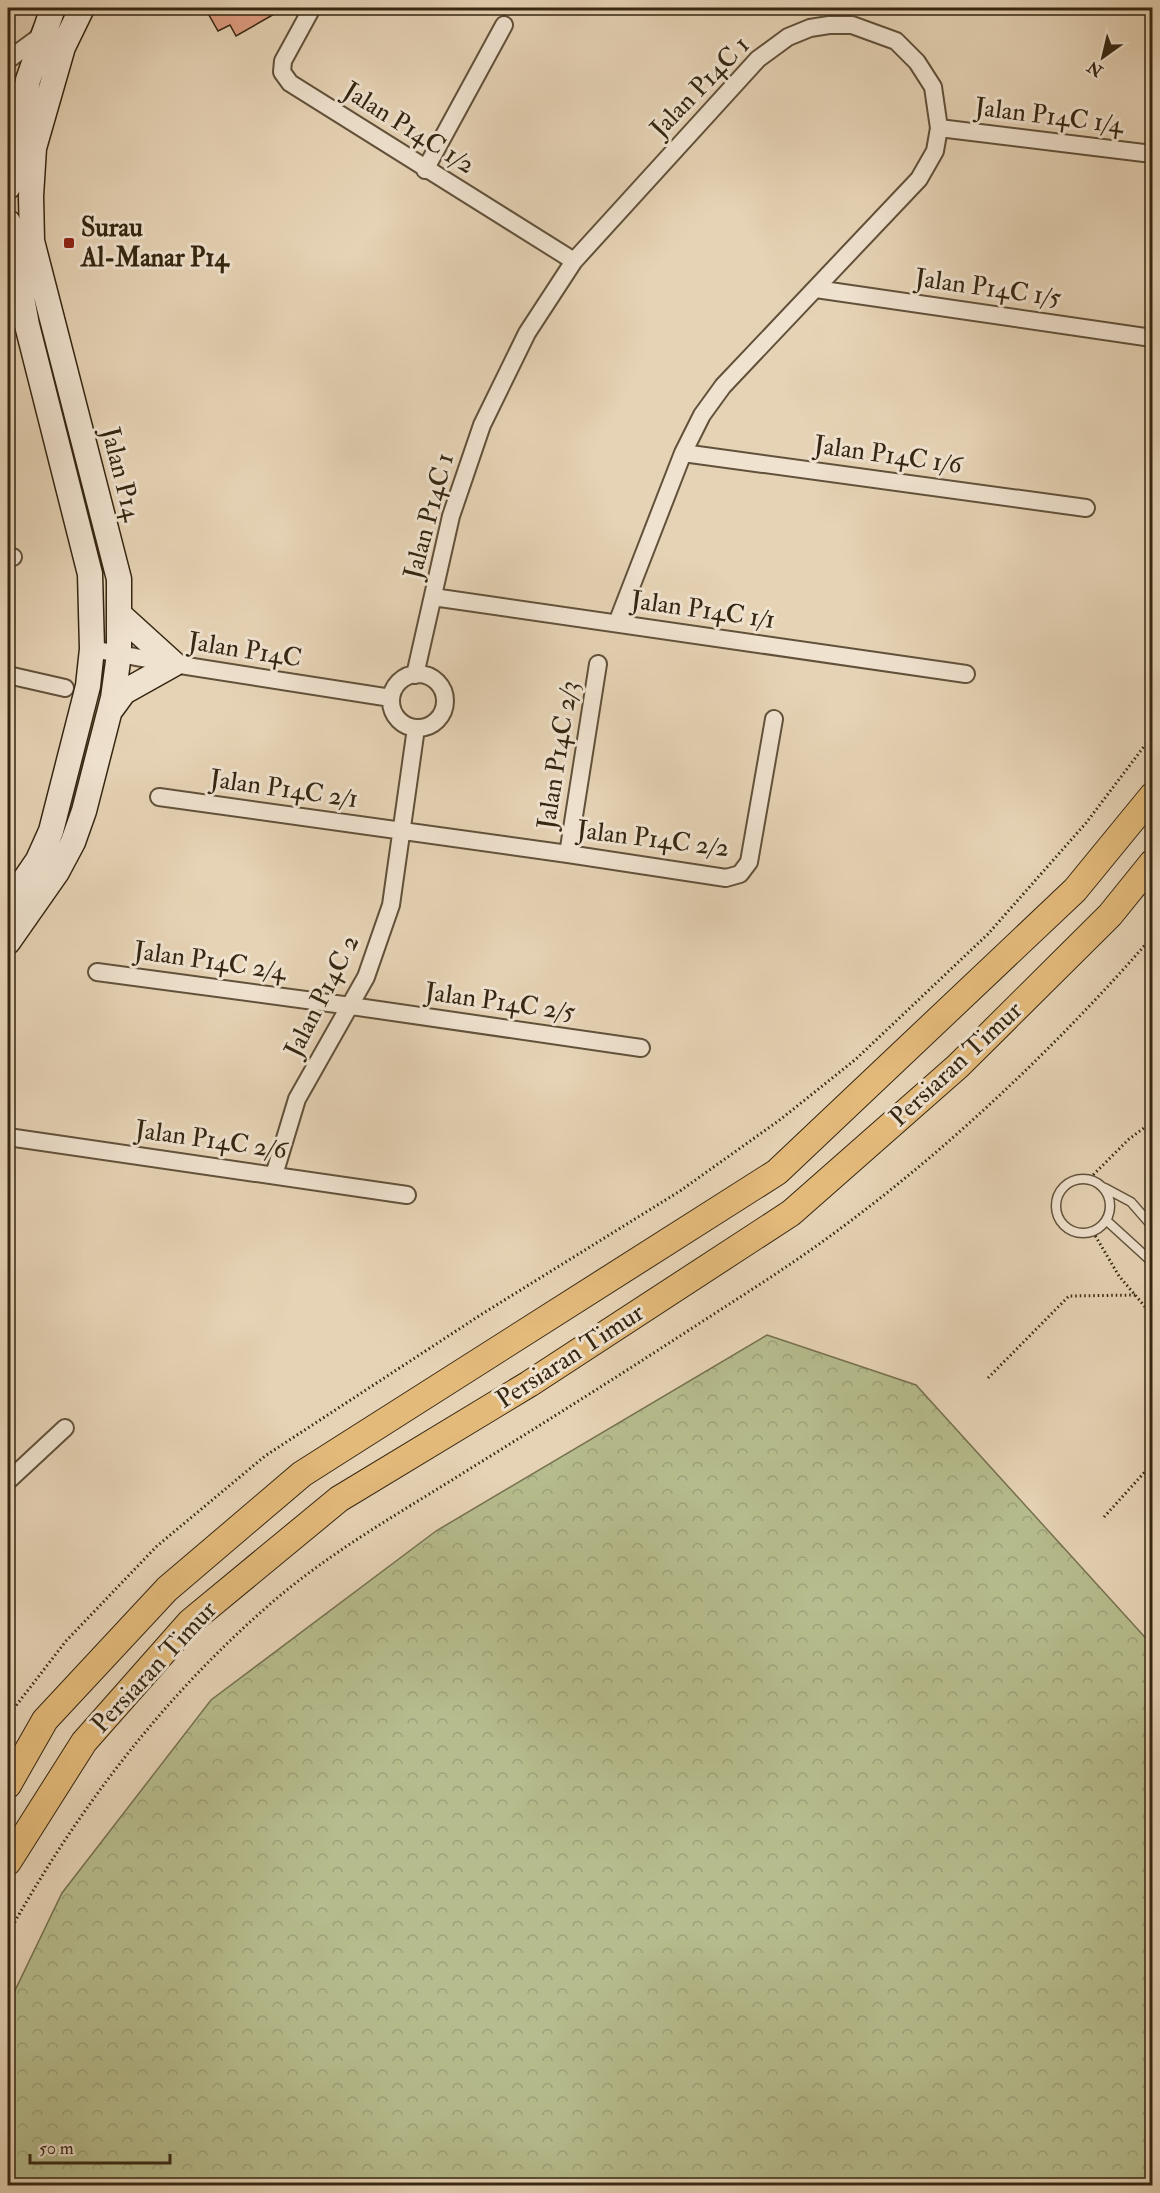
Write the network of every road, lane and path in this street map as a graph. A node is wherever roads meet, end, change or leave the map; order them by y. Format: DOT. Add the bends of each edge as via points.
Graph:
graph roads {
  1 [pos="53,8"];
  2 [pos="82,8"];
  3 [pos="312,8"];
  4 [pos="504,25"];
  5 [pos="8,60"];
  6 [pos="939,128"];
  7 [pos="1152,154"];
  8 [pos="425,170"];
  9 [pos="8,187"];
  10 [pos="8,222"];
  11 [pos="574,261"];
  12 [pos="816,289"];
  13 [pos="1152,338"];
  14 [pos="683,453"];
  15 [pos="1086,508"];
  16 [pos="433,597"];
  17 [pos="120,615"];
  18 [pos="617,623"];
  19 [pos="92,649"];
  20 [pos="119,654"];
  21 [pos="174,664"];
  22 [pos="598,664"];
  23 [pos="966,674"];
  24 [pos="8,675"];
  25 [pos="415,675"];
  26 [pos="65,688"];
  27 [pos="391,698"];
  28 [pos="107,715"];
  29 [pos="774,719"];
  30 [pos="416,728"];
  31 [pos="1152,736"];
  32 [pos="1152,796"];
  33 [pos="159,797"];
  34 [pos="402,832"];
  35 [pos="568,854"];
  36 [pos="1152,863"];
  37 [pos="8,904"];
  38 [pos="1152,937"];
  39 [pos="8,942"];
  40 [pos="97,972"];
  41 [pos="351,1006"];
  42 [pos="641,1048"];
  43 [pos="1152,1122"];
  44 [pos="8,1137"];
  45 [pos="274,1175"];
  46 [pos="1090,1178"];
  47 [pos="1105,1188"];
  48 [pos="407,1195"];
  49 [pos="1107,1221"];
  50 [pos="1152,1226"];
  51 [pos="1093,1232"];
  52 [pos="1152,1262"];
  53 [pos="1136,1296"];
  54 [pos="1152,1315"];
  55 [pos="988,1378"];
  56 [pos="65,1428"];
  57 [pos="1152,1464"];
  58 [pos="8,1481"];
  59 [pos="1104,1517"];
  60 [pos="8,1716"];
  61 [pos="8,1785"];
  62 [pos="8,1862"];
  63 [pos="8,1934"];
  1 -- 5 [label="street" via="38,38"];
  1 -- 9 [label="main road" via="28,80"];
  2 -- 17 [label="main road, Jalan P14" via="63,47 34,148 32,241 118,579"];
  3 -- 8 [label="street, Jalan P14C 1/2" via="283,61 282,72 290,83"];
  4 -- 8 [label="street"];
  6 -- 7 [label="street, Jalan P14C 1/4"];
  6 -- 11 [label="street, Jalan P14C 1" via="933,87 917,62 896,41 852,25 810,28 788,37 758,59"];
  6 -- 12 [label="street, Jalan P14C 1" via="935,151 919,179"];
  8 -- 11 [label="street, Jalan P14C 1/2"];
  10 -- 19 [label="main road" via="27,325 90,574"];
  11 -- 16 [label="street, Jalan P14C 1" via="527,333 482,425 451,516"];
  12 -- 13 [label="street, Jalan P14C 1/5"];
  12 -- 14 [label="street, Jalan P14C 1" via="723,386 702,415"];
  14 -- 15 [label="street, Jalan P14C 1/6"];
  14 -- 18 [label="street, Jalan P14C 1"];
  16 -- 18 [label="street, Jalan P14C 1/1"];
  16 -- 25 [label="street, Jalan P14C 1"];
  17 -- 20 [label="main road, Jalan P14"];
  17 -- 21 [label="main road"];
  18 -- 23 [label="street, Jalan P14C 1/1"];
  19 -- 20 [label="street, Jalan P14C"];
  19 -- 37 [label="main road" via="88,686 51,831 38,861"];
  20 -- 21 [label="street, Jalan P14C"];
  20 -- 28 [label="main road, Jalan P14"];
  21 -- 27 [label="street, Jalan P14C"];
  21 -- 28 [label="main road" via="124,692"];
  22 -- 35 [label="street, Jalan P14C 2/3"];
  24 -- 26 [label="street"];
  25 -- 27 [label="street" via="399,682"];
  25 -- 30 [label="street" via="439,685 444,701 443,710 433,723"];
  27 -- 30 [label="street" via="391,707 400,722"];
  28 -- 39 [label="main road, Jalan P14" via="73,842"];
  29 -- 35 [label="street, Jalan P14C 2/2" via="750,862 740,874 726,878"];
  30 -- 34 [label="street, Jalan P14C 2"];
  31 -- 60 [label="path" via="1086,823 988,934 856,1059 680,1191 265,1456 157,1546 66,1641"];
  32 -- 61 [label="main road, Persiaran Timur" via="1075,890 777,1172 302,1474 167,1589 45,1720"];
  33 -- 34 [label="street, Jalan P14C 2/1"];
  34 -- 35 [label="street, Jalan P14C 2/2"];
  34 -- 41 [label="street, Jalan P14C 2" via="392,906"];
  36 -- 62 [label="main road, Persiaran Timur" via="1110,915 958,1066 791,1213 529,1384 339,1499 190,1622 84,1742"];
  38 -- 63 [label="path" via="1029,1066 933,1155 837,1231 617,1377 354,1542 278,1598 201,1669 141,1735 78,1819"];
  40 -- 41 [label="street, Jalan P14C 2/4"];
  41 -- 42 [label="street, Jalan P14C 2/5"];
  41 -- 45 [label="street, Jalan P14C 2" via="297,1100"];
  43 -- 46 [label="path" via="1128,1139"];
  44 -- 45 [label="street, Jalan P14C 2/6"];
  45 -- 48 [label="street, Jalan P14C 2/6"];
  46 -- 47 [label="lane"];
  46 -- 51 [label="lane" via="1073,1179 1059,1190 1054,1207 1061,1223 1076,1233"];
  47 -- 49 [label="lane" via="1112,1204"];
  47 -- 50 [label="lane" via="1131,1202"];
  49 -- 51 [label="lane"];
  49 -- 52 [label="lane"];
  51 -- 53 [label="path"];
  53 -- 54 [label="path"];
  53 -- 55 [label="path" via="1069,1296"];
  56 -- 58 [label="street"];
  57 -- 59 [label="path"];
}
